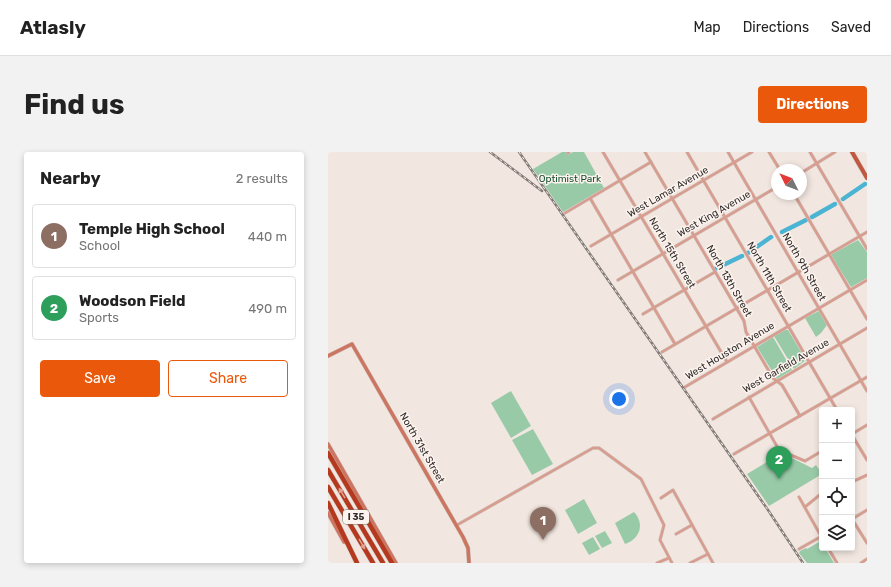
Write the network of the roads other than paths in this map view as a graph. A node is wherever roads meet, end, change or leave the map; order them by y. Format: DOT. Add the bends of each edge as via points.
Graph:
graph roads {
  1 [pos="603,152"];
  2 [pos="645,152"];
  3 [pos="687,152"];
  4 [pos="728,152"];
  5 [pos="752,152"];
  6 [pos="769,152"];
  7 [pos="810,152"];
  8 [pos="835,152"];
  9 [pos="852,152"];
  10 [pos="651,162"];
  11 [pos="734,163"];
  12 [pos="817,163"];
  13 [pos="776,164"];
  14 [pos="807,169"];
  15 [pos="867,178"];
  16 [pos="620,180"];
  17 [pos="704,181"];
  18 [pos="771,191"];
  19 [pos="590,198"];
  20 [pos="672,199"];
  21 [pos="755,200"];
  22 [pos="798,200"];
  23 [pos="565,213"];
  24 [pos="641,217"];
  25 [pos="725,217"];
  26 [pos="867,232"];
  27 [pos="612,234"];
  28 [pos="694,236"];
  29 [pos="860,236"];
  30 [pos="591,246"];
  31 [pos="867,248"];
  32 [pos="663,254"];
  33 [pos="829,254"];
  34 [pos="633,271"];
  35 [pos="715,272"];
  36 [pos="798,272"];
  37 [pos="618,280"];
  38 [pos="867,280"];
  39 [pos="684,290"];
  40 [pos="850,290"];
  41 [pos="767,291"];
  42 [pos="655,307"];
  43 [pos="819,308"];
  44 [pos="737,309"];
  45 [pos="644,314"];
  46 [pos="867,318"];
  47 [pos="788,326"];
  48 [pos="706,327"];
  49 [pos="867,328"];
  50 [pos="675,344"];
  51 [pos="840,344"];
  52 [pos="754,346"];
  53 [pos="662,352"];
  54 [pos="328,356"];
  55 [pos="727,362"];
  56 [pos="809,362"];
  57 [pos="867,377"];
  58 [pos="777,381"];
  59 [pos="861,381"];
  60 [pos="685,387"];
  61 [pos="867,390"];
  62 [pos="749,397"];
  63 [pos="830,398"];
  64 [pos="835,407"];
  65 [pos="800,416"];
  66 [pos="713,419"];
  67 [pos="867,426"];
  68 [pos="855,432"];
  69 [pos="770,433"];
  70 [pos="855,439"];
  71 [pos="328,444"];
  72 [pos="819,453"];
  73 [pos="328,454"];
  74 [pos="734,454"];
  75 [pos="867,460"];
  76 [pos="328,470"];
  77 [pos="867,475"];
  78 [pos="855,481"];
  79 [pos="328,487"];
  80 [pos="819,495"];
  81 [pos="661,498"];
  82 [pos="799,498"];
  83 [pos="328,503"];
  84 [pos="805,507"];
  85 [pos="867,510"];
  86 [pos="328,513"];
  87 [pos="855,517"];
  88 [pos="855,524"];
  89 [pos="457,525"];
  90 [pos="692,525"];
  91 [pos="819,532"];
  92 [pos="676,534"];
  93 [pos="819,539"];
  94 [pos="867,544"];
  95 [pos="800,549"];
  96 [pos="830,551"];
  97 [pos="708,554"];
  98 [pos="669,558"];
  99 [pos="867,559"];
  100 [pos="357,563"];
  101 [pos="373,563"];
  102 [pos="383,563"];
  103 [pos="392,563"];
  104 [pos="396,563"];
  105 [pos="468,563"];
  106 [pos="657,563"];
  107 [pos="672,563"];
  108 [pos="690,563"];
  109 [pos="713,563"];
  110 [pos="837,563"];
  111 [pos="861,563"];
  1 -- 16 [label="street, North 15th Street"];
  2 -- 10 [label="street, North 13th Street"];
  3 -- 17 [label="street, North 11th Street"];
  4 -- 11 [label="street, North 9th Street"];
  5 -- 11 [label="street, West Lamar Avenue"];
  6 -- 13 [label="street"];
  7 -- 12 [label="street"];
  8 -- 12 [label="street"];
  9 -- 15 [label="main road"];
  10 -- 16 [label="street"];
  10 -- 20 [label="street, North 13th Street"];
  11 -- 17 [label="street, West Lamar Avenue"];
  11 -- 21 [label="street, North 9th Street"];
  12 -- 14 [label="street"];
  12 -- 29 [label="street"];
  16 -- 19 [label="street"];
  16 -- 24 [label="street, North 15th Street"];
  17 -- 20 [label="street, West Lamar Avenue"];
  17 -- 25 [label="street, North 11th Street"];
  18 -- 21 [label="street, West King Avenue"];
  19 -- 23 [label="street"];
  19 -- 27 [label="street"];
  20 -- 24 [label="street, West Lamar Avenue"];
  20 -- 28 [label="street, North 13th Street"];
  21 -- 25 [label="street, West King Avenue"];
  21 -- 36 [label="street, North 9th Street"];
  22 -- 33 [label="street"];
  24 -- 27 [label="street, West Lamar Avenue"];
  24 -- 32 [label="street, North 15th Street"];
  25 -- 28 [label="street, West King Avenue"];
  25 -- 41 [label="street, North 11th Street"];
  26 -- 29 [label="street"];
  27 -- 30 [label="street, West Lamar Avenue"];
  27 -- 34 [label="street"];
  28 -- 32 [label="street, West King Avenue"];
  28 -- 35 [label="street, North 13th Street"];
  29 -- 31 [label="street"];
  29 -- 33 [label="street"];
  32 -- 34 [label="street, West King Avenue"];
  32 -- 39 [label="street, North 15th Street"];
  33 -- 36 [label="street"];
  33 -- 40 [label="street"];
  34 -- 37 [label="street, West King Avenue"];
  34 -- 42 [label="street"];
  35 -- 39 [label="street"];
  35 -- 44 [label="street, North 13th Street"];
  36 -- 41 [label="street"];
  36 -- 43 [label="street, North 9th Street"];
  38 -- 40 [label="street, West Houston Avenue"];
  39 -- 42 [label="street"];
  39 -- 48 [label="street, North 15th Street"];
  40 -- 43 [label="street, West Houston Avenue"];
  40 -- 46 [label="street"];
  41 -- 44 [label="street"];
  41 -- 47 [label="street, North 11th Street"];
  42 -- 45 [label="street"];
  42 -- 50 [label="street"];
  43 -- 47 [label="street, West Houston Avenue"];
  43 -- 51 [label="street, North 9th Street"];
  44 -- 48 [label="street"];
  44 -- 52 [label="street, North 13th Street"];
  47 -- 52 [label="street, West Houston Avenue"];
  47 -- 56 [label="street, North 11th Street"];
  48 -- 50 [label="street"];
  48 -- 55 [label="street, North 15th Street"];
  49 -- 51 [label="street, West Garfield Avenue"];
  50 -- 53 [label="street"];
  51 -- 56 [label="street, West Garfield Avenue"];
  51 -- 59 [label="street, North 9th Street"];
  52 -- 55 [label="street, West Houston Avenue"];
  52 -- 58 [label="street, North 13th Street"];
  54 -- 89 [label="street, North 31st Street" via="352,344"];
  55 -- 60 [label="street, West Houston Avenue"];
  56 -- 58 [label="street, West Garfield Avenue"];
  56 -- 63 [label="street, North 11th Street"];
  57 -- 59 [label="street"];
  58 -- 62 [label="street, West Garfield Avenue"];
  58 -- 65 [label="street, North 13th Street"];
  59 -- 61 [label="street, North 9th Street"];
  59 -- 63 [label="street"];
  62 -- 66 [label="street, West Garfield Avenue"];
  62 -- 69 [label="street"];
  63 -- 64 [label="street, North 11th Street"];
  63 -- 65 [label="street"];
  65 -- 69 [label="street"];
  67 -- 68 [label="street"];
  69 -- 72 [label="street" via="779,450 805,461"];
  69 -- 74 [label="street"];
  70 -- 75 [label="street"];
  71 -- 104 [label="street"];
  73 -- 103 [label="highway"];
  102 -- 76 [label="highway, I 35, one-way"];
  77 -- 78 [label="street"];
  79 -- 101 [label="highway, I 35, one-way"];
  80 -- 84 [label="street"];
  81 -- 90 [label="street" via="673,490"];
  82 -- 84 [label="street"];
  83 -- 100 [label="highway"];
  84 -- 91 [label="street"];
  85 -- 87 [label="street"];
  86 -- 100 [label="street"];
  88 -- 94 [label="street"];
  89 -- 98 [label="street" via="593,448 599,448 641,479 664,525 660,540"];
  89 -- 105 [label="street, North 31st Street" via="468,548"];
  90 -- 92 [label="street"];
  90 -- 97 [label="street"];
  93 -- 95 [label="street"];
  96 -- 110 [label="street"];
  97 -- 108 [label="street"];
  97 -- 109 [label="street"];
  98 -- 106 [label="street"];
  98 -- 107 [label="street"];
  99 -- 111 [label="street"];
}
